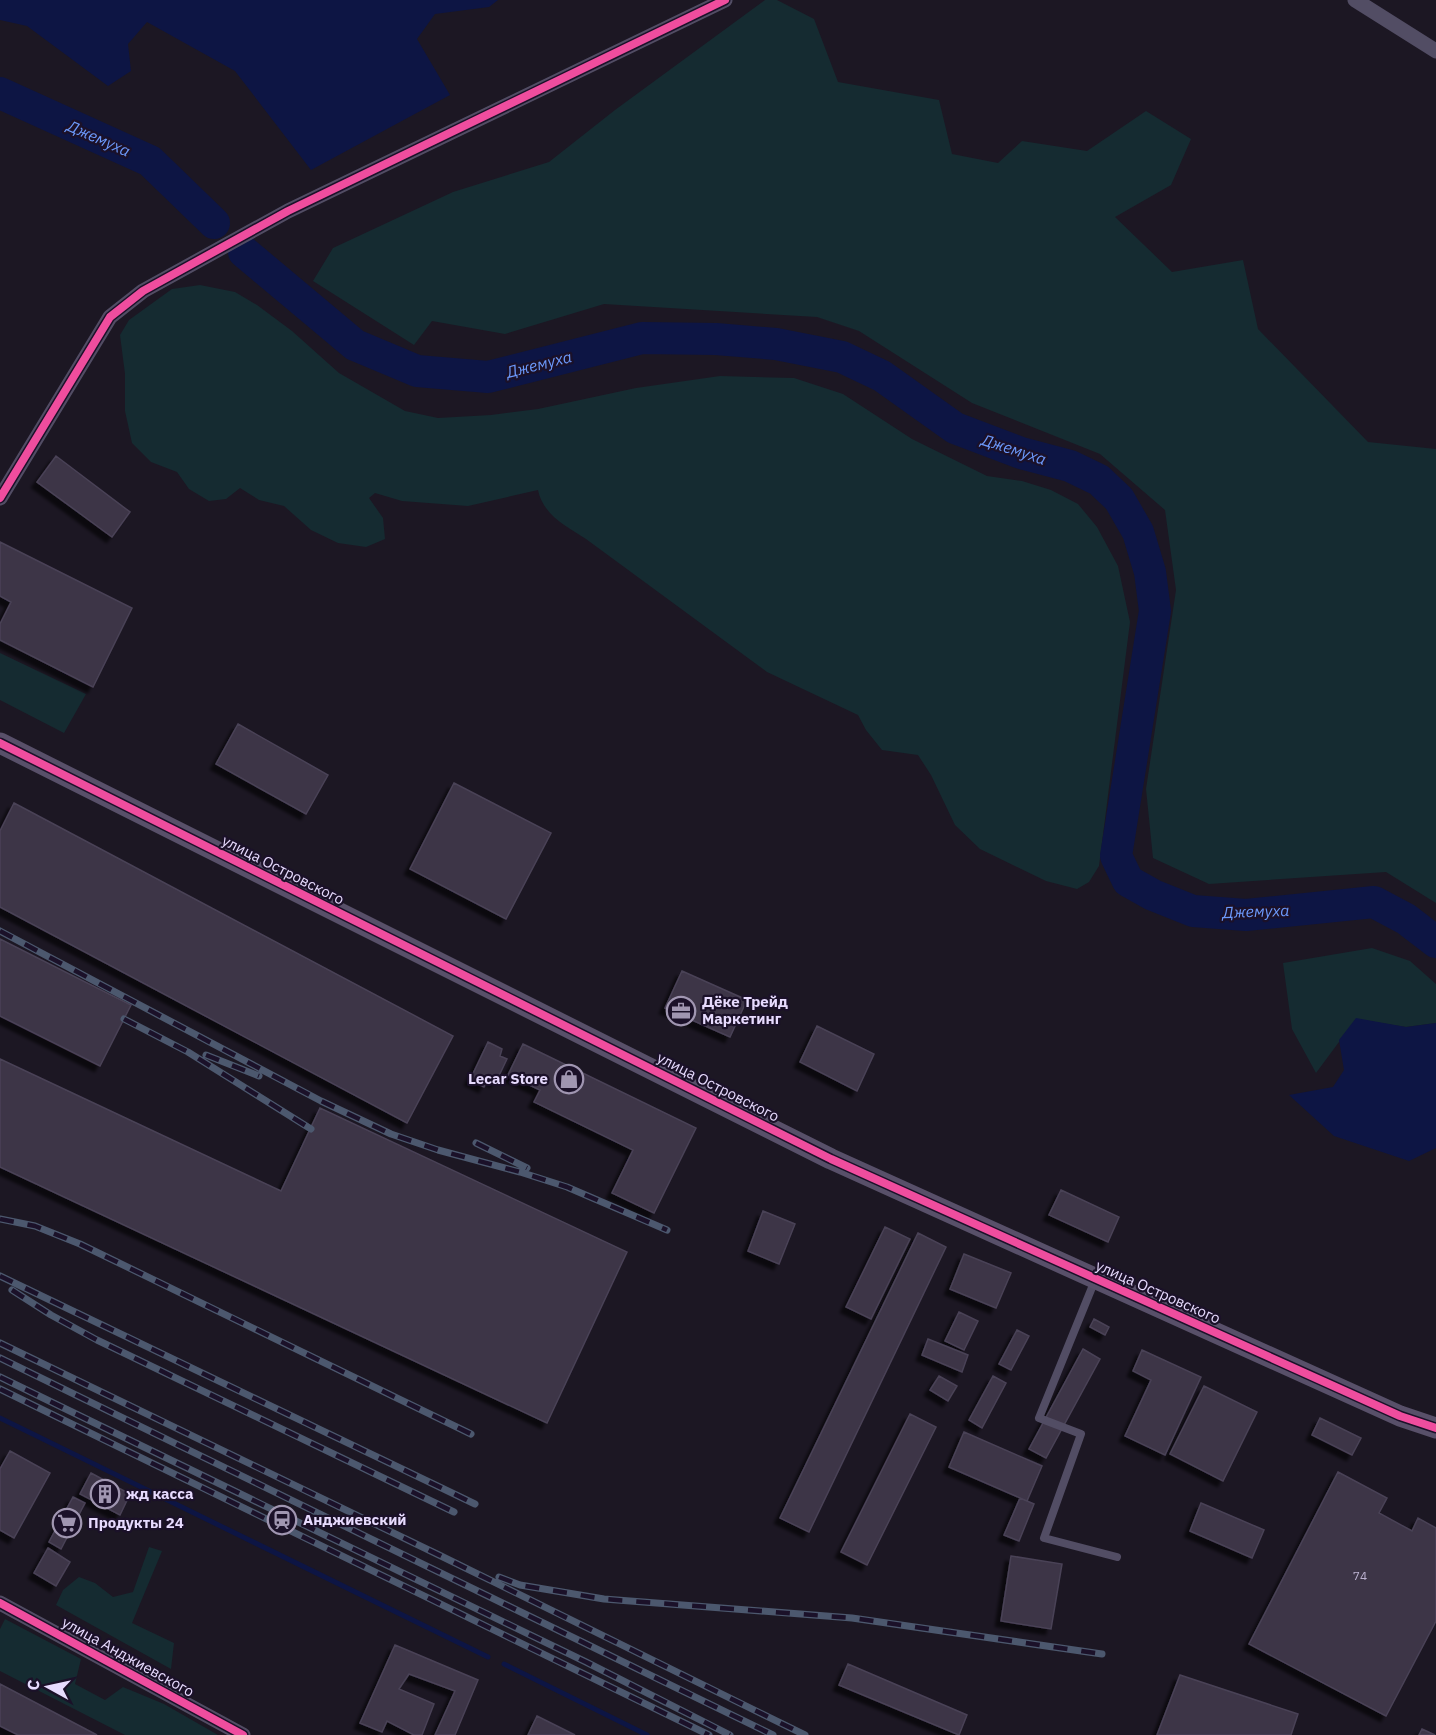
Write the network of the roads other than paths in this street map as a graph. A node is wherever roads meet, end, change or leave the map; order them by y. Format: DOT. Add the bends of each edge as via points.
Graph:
graph roads {
  1 [pos="725,0"];
  2 [pos="1355,0"];
  3 [pos="1436,51"];
  4 [pos="0,498"];
  5 [pos="0,743"];
  6 [pos="1096,1279"];
  7 [pos="1436,1428"];
  8 [pos="1117,1557"];
  9 [pos="0,1603"];
  10 [pos="243,1735"];
  1 -- 4 [label="street" via="288,211 142,291 110,317"];
  2 -- 3 [label="street"];
  5 -- 6 [label="street, улица Островского" via="831,1159"];
  6 -- 7 [label="street, улица Островского" via="1400,1416"];
  6 -- 8 [label="lane" via="1039,1418 1081,1434 1044,1538"];
  9 -- 10 [label="street, улица Анджиевского"];
}
